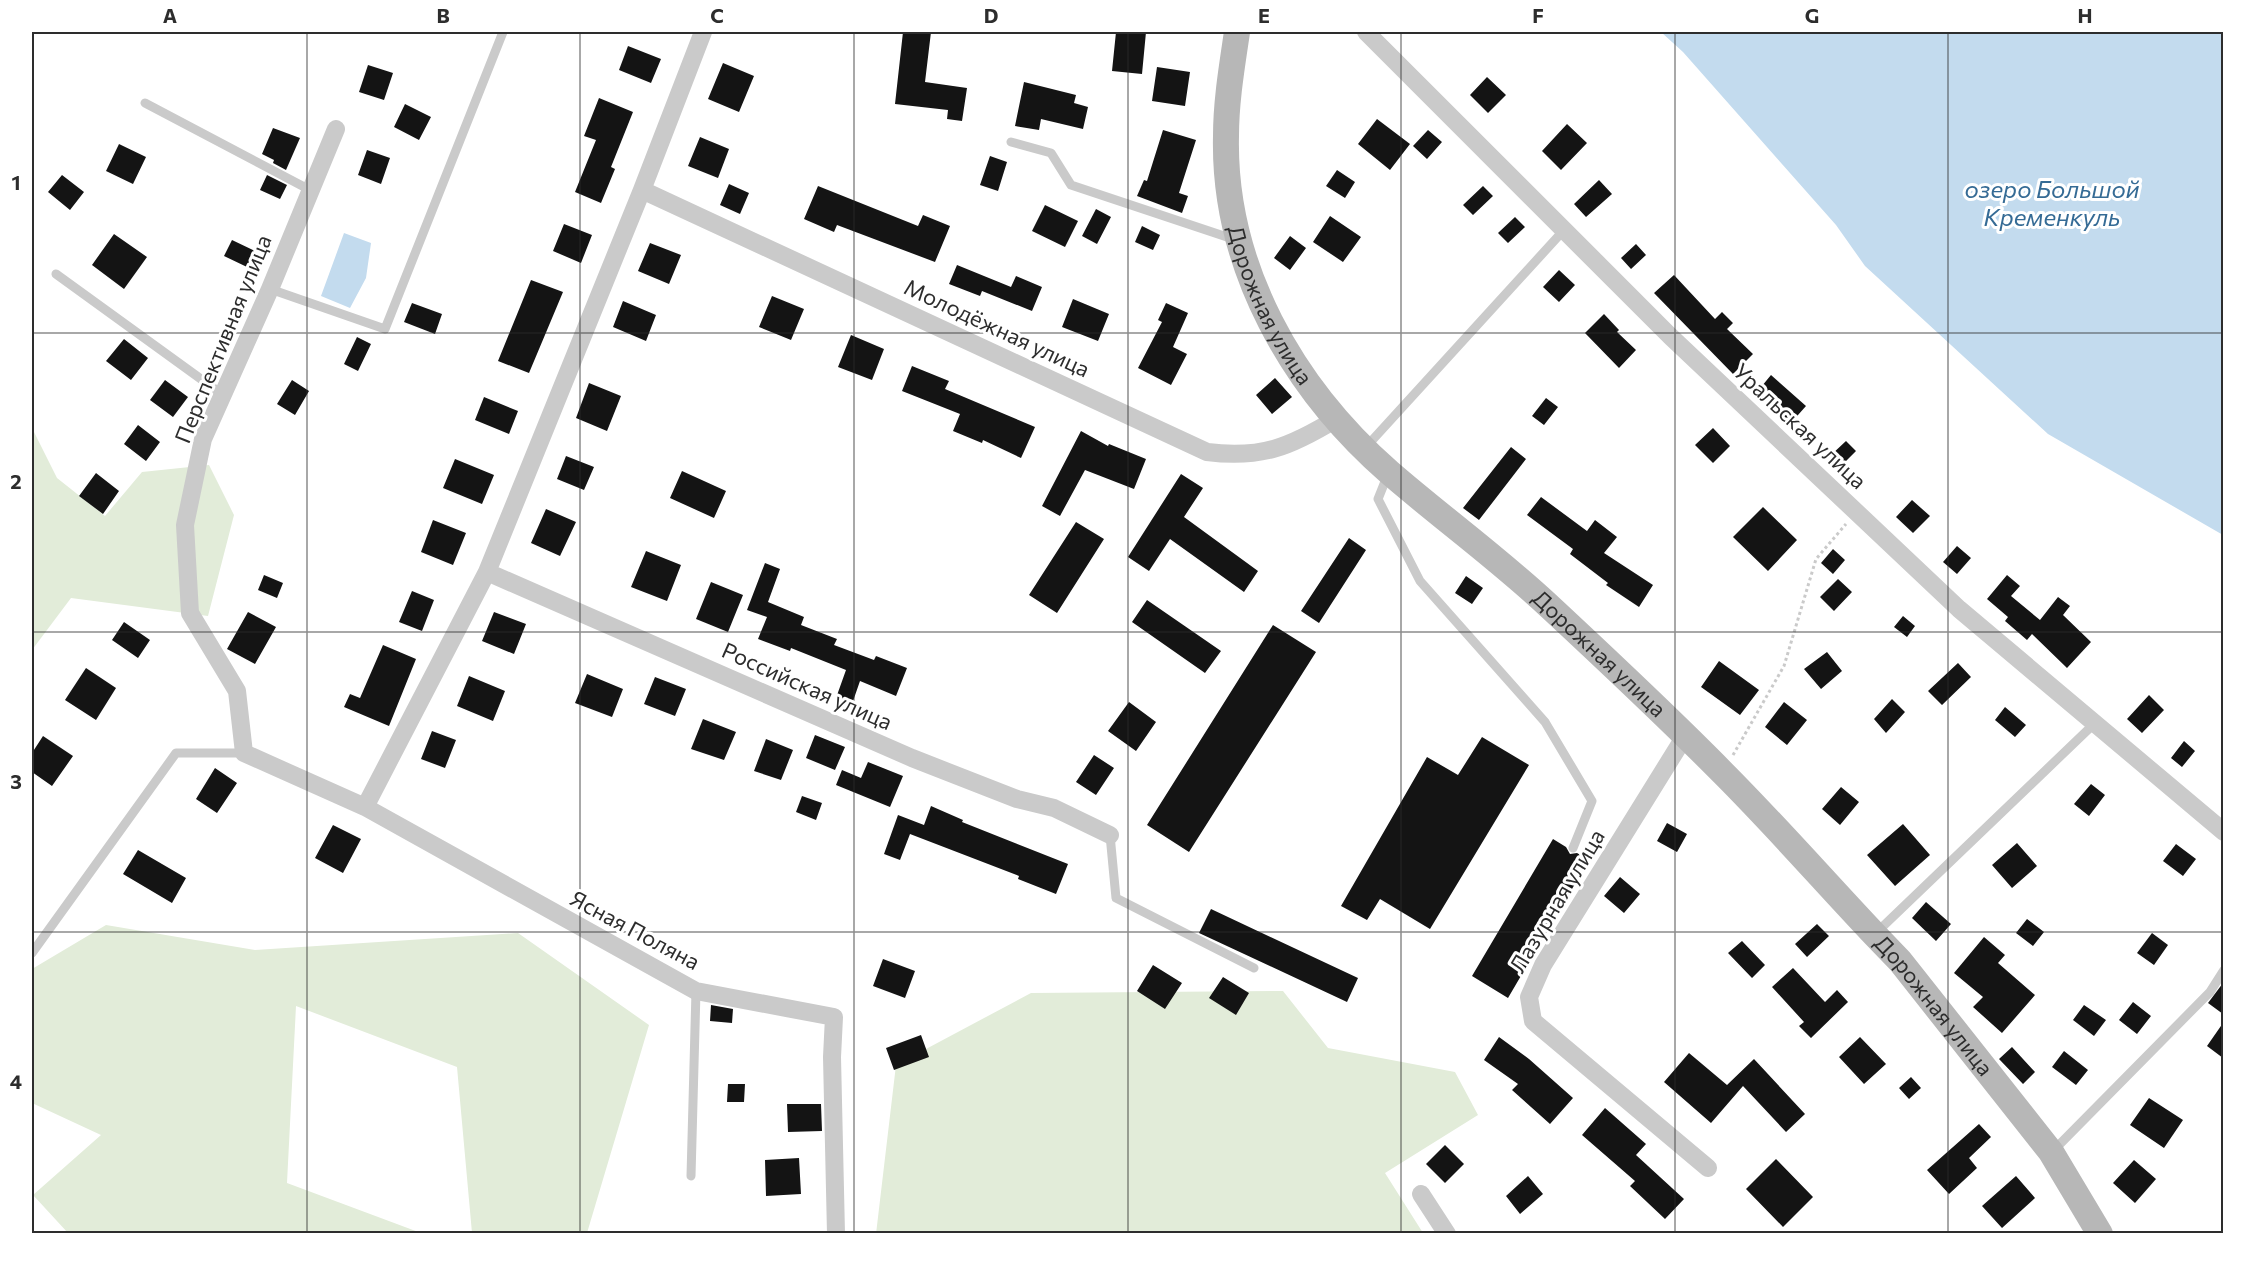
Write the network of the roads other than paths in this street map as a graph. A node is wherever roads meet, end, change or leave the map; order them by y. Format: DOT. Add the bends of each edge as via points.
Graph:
graph roads {
  1 [pos="503,32"];
  2 [pos="703,32"];
  3 [pos="1237,32"];
  4 [pos="1366,32"];
  5 [pos="146,103"];
  6 [pos="336,129"];
  7 [pos="1011,142"];
  8 [pos="310,190"];
  9 [pos="642,190"];
  10 [pos="1564,230"];
  11 [pos="1241,242"];
  12 [pos="56,274"];
  13 [pos="270,289"];
  14 [pos="223,395"];
  15 [pos="1336,419"];
  16 [pos="1365,449"];
  17 [pos="1389,472"];
  18 [pos="487,572"];
  19 [pos="2094,723"];
  20 [pos="1684,736"];
  21 [pos="244,753"];
  22 [pos="365,807"];
  23 [pos="2223,832"];
  24 [pos="1110,835"];
  25 [pos="1573,848"];
  26 [pos="1875,935"];
  27 [pos="32,953"];
  28 [pos="1254,968"];
  29 [pos="2223,970"];
  30 [pos="696,991"];
  31 [pos="2051,1152"];
  32 [pos="1708,1168"];
  33 [pos="691,1176"];
  34 [pos="1421,1194"];
  35 [pos="836,1233"];
  36 [pos="1447,1233"];
  37 [pos="2100,1233"];
  1 -- 13 [label="lane" via="385,329"];
  2 -- 9 [label="street"];
  3 -- 11 [label="street, Дорожная улица" via="1226,137 1230,198"];
  4 -- 10 [label="street, Уральская улица"];
  5 -- 8 [label="lane"];
  6 -- 8 [label="street, Перспективная улица"];
  7 -- 11 [label="lane" via="1051,153 1071,185"];
  8 -- 13 [label="street, Перспективная улица"];
  9 -- 15 [label="street, Молодёжная улица" via="1207,452 1238,456 1271,452"];
  9 -- 18 [label="street"];
  10 -- 16 [label="lane"];
  10 -- 19 [label="street, Уральская улица" via="1670,336 1959,609"];
  11 -- 15 [label="street, Дорожная улица" via="1264,313 1298,370"];
  12 -- 14 [label="lane"];
  13 -- 14 [label="street, Перспективная улица"];
  14 -- 21 [label="street, Перспективная улица" via="203,439 185,525 190,613 237,690"];
  15 -- 16 [label="street, Дорожная улица"];
  16 -- 17 [label="street, Дорожная улица"];
  17 -- 20 [label="street, Дорожная улица" via="1548,605"];
  17 -- 25 [label="lane" via="1378,499 1420,581 1545,722 1592,801"];
  18 -- 22 [label="street"];
  18 -- 24 [label="street, Российская улица" via="912,758 1017,799 1054,808"];
  19 -- 23 [label="street, Уральская улица"];
  19 -- 26 [label="lane"];
  20 -- 26 [label="street, Дорожная улица" via="1723,772"];
  20 -- 32 [label="street, Лазурная улица" via="1544,965 1529,997 1533,1021"];
  21 -- 22 [label="street"];
  21 -- 27 [label="lane" via="176,753"];
  22 -- 30 [label="street, Ясная Поляна"];
  24 -- 28 [label="lane" via="1116,898"];
  26 -- 31 [label="street, Дорожная улица"];
  29 -- 31 [label="lane" via="2210,992"];
  30 -- 33 [label="lane"];
  30 -- 35 [label="street, Ясная Поляна" via="834,1017"];
  31 -- 37 [label="street, Дорожная улица"];
  34 -- 36 [label="street"];
}
